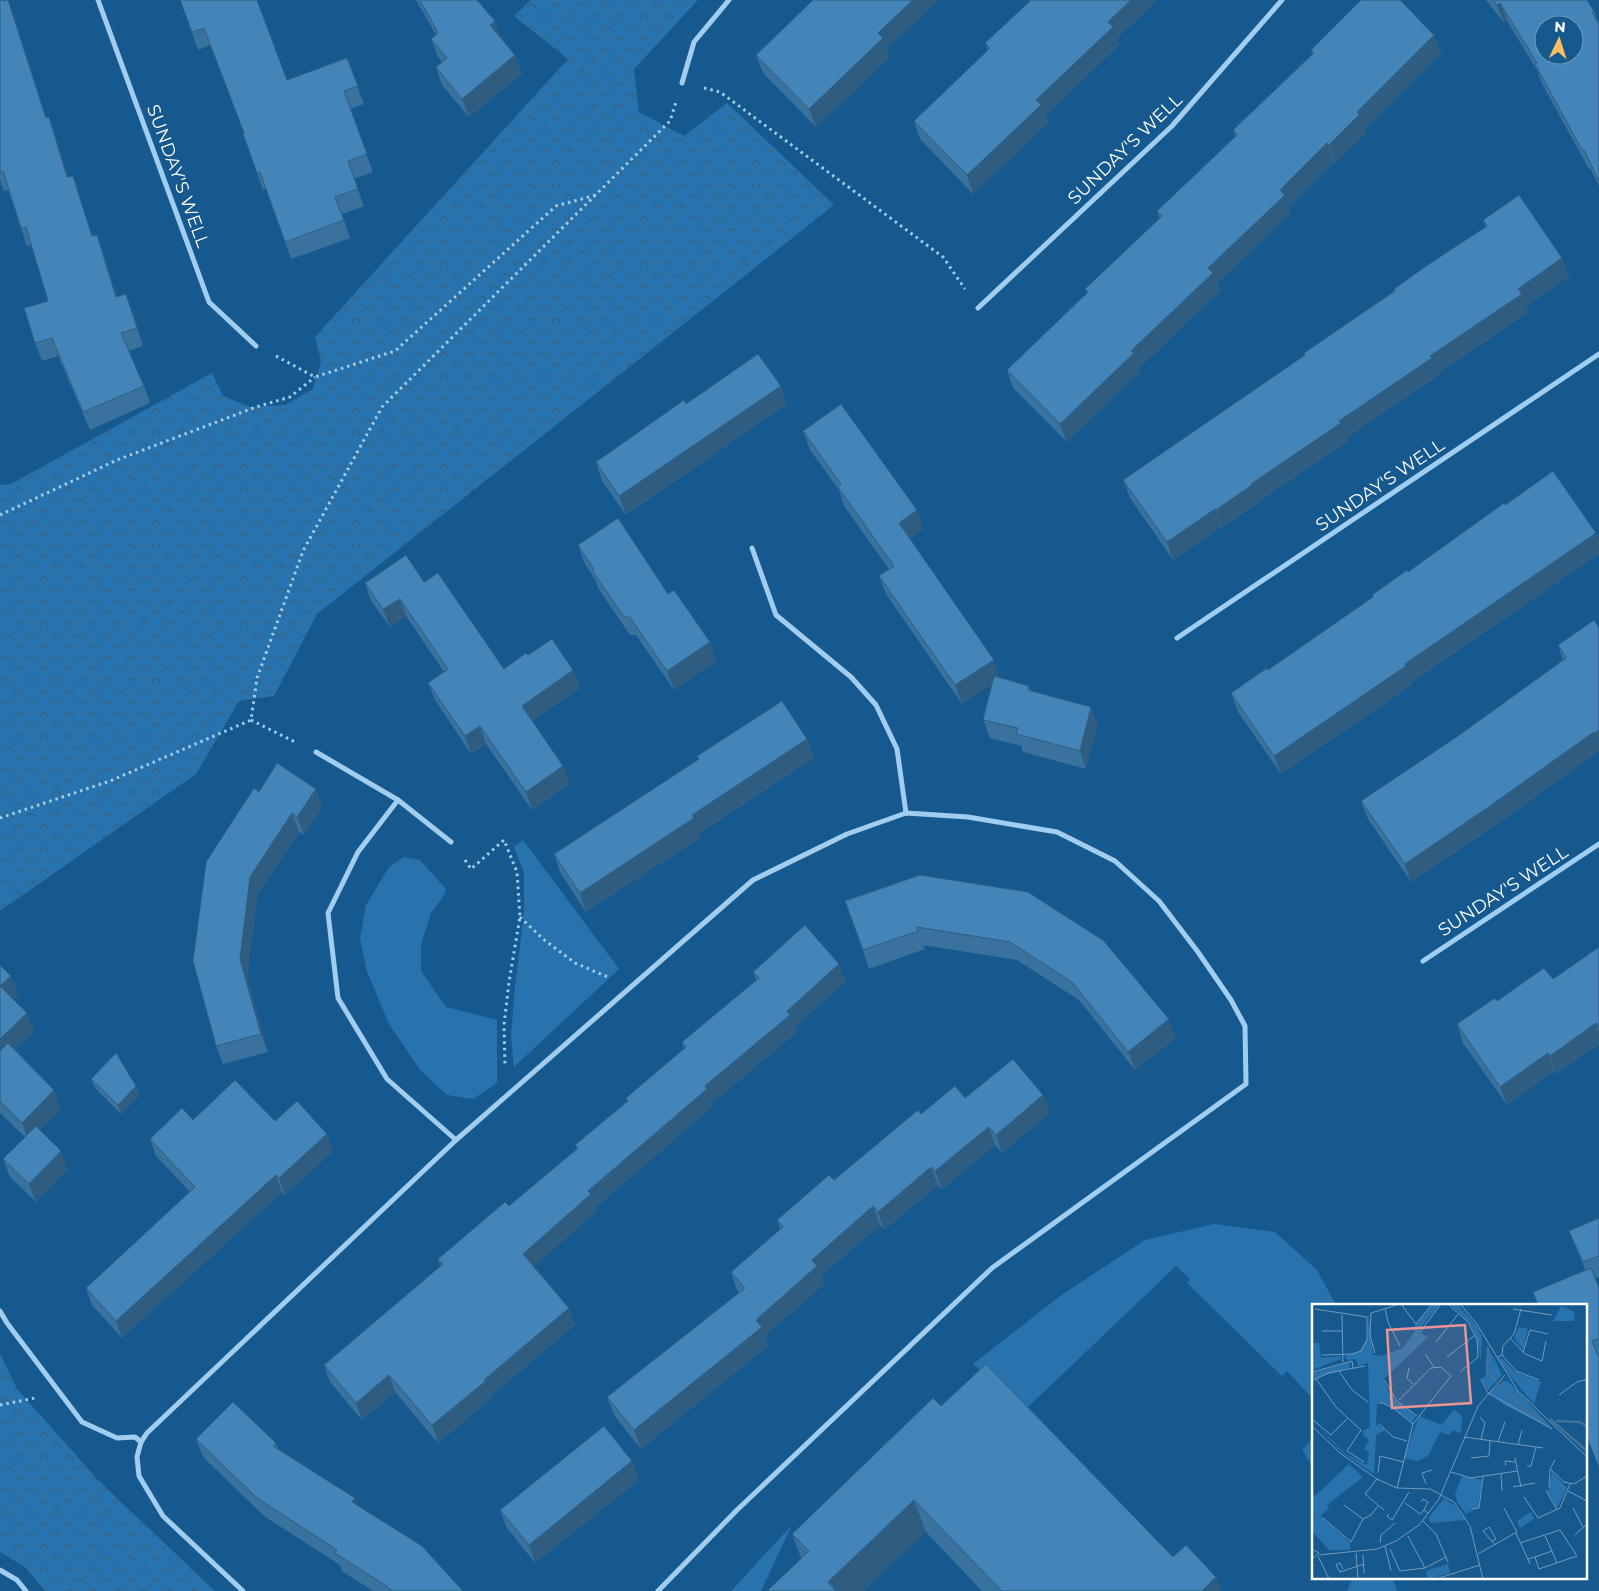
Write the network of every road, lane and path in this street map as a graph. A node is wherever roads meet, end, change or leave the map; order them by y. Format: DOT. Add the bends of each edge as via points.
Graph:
graph roads {
  1 [pos="98,0"];
  2 [pos="729,0"];
  3 [pos="1282,0"];
  4 [pos="682,84"];
  5 [pos="597,195"];
  6 [pos="978,308"];
  7 [pos="256,346"];
  8 [pos="1599,354"];
  9 [pos="315,377"];
  10 [pos="0,515"];
  11 [pos="752,548"];
  12 [pos="1177,638"];
  13 [pos="251,720"];
  14 [pos="316,752"];
  15 [pos="398,800"];
  16 [pos="906,813"];
  17 [pos="0,818"];
  18 [pos="451,842"];
  19 [pos="1599,844"];
  20 [pos="520,917"];
  21 [pos="1423,961"];
  22 [pos="628,989"];
  23 [pos="512,1090"];
  24 [pos="456,1140"];
  25 [pos="0,1311"];
  26 [pos="60,1393"];
  27 [pos="0,1405"];
  28 [pos="141,1442"];
  29 [pos="0,1570"];
  30 [pos="26,1591"];
  31 [pos="243,1591"];
  32 [pos="658,1591"];
  1 -- 7 [label="street, SUNDAY'S WELL" via="209,302"];
  2 -- 4 [label="street" via="694,42"];
  3 -- 6 [label="street, SUNDAY'S WELL" via="1172,126"];
  4 -- 5 [label="path" via="670,121"];
  4 -- 6 [label="path" via="720,92 943,256"];
  5 -- 9 [label="path" via="556,206 395,351"];
  5 -- 13 [label="path" via="382,406 303,552 257,678"];
  7 -- 9 [label="path"];
  8 -- 12 [label="street, SUNDAY'S WELL"];
  9 -- 10 [label="path" via="290,397 117,460"];
  11 -- 16 [label="street" via="776,615 851,677 876,704 897,749"];
  13 -- 14 [label="path"];
  13 -- 17 [label="path" via="110,781"];
  14 -- 15 [label="street"];
  15 -- 18 [label="street"];
  15 -- 24 [label="street" via="358,852 328,913 338,998 387,1079"];
  16 -- 22 [label="street" via="847,834 753,880"];
  16 -- 32 [label="street" via="968,817 1056,832 1115,861 1159,901 1231,1000 1245,1026 1246,1084 992,1268 737,1510"];
  18 -- 20 [label="path" via="471,868 504,840 517,872"];
  19 -- 21 [label="street, SUNDAY'S WELL"];
  20 -- 22 [label="path" via="575,962 618,980"];
  20 -- 23 [label="path" via="504,1025 506,1073"];
  22 -- 23 [label="street"];
  23 -- 24 [label="street"];
  24 -- 28 [label="street"];
  25 -- 26 [label="street"];
  26 -- 27 [label="path"];
  26 -- 28 [label="street" via="82,1422 117,1438 135,1437"];
  28 -- 31 [label="street" via="137,1457 139,1476 163,1516"];
  29 -- 30 [label="street" via="17,1580"];
}
